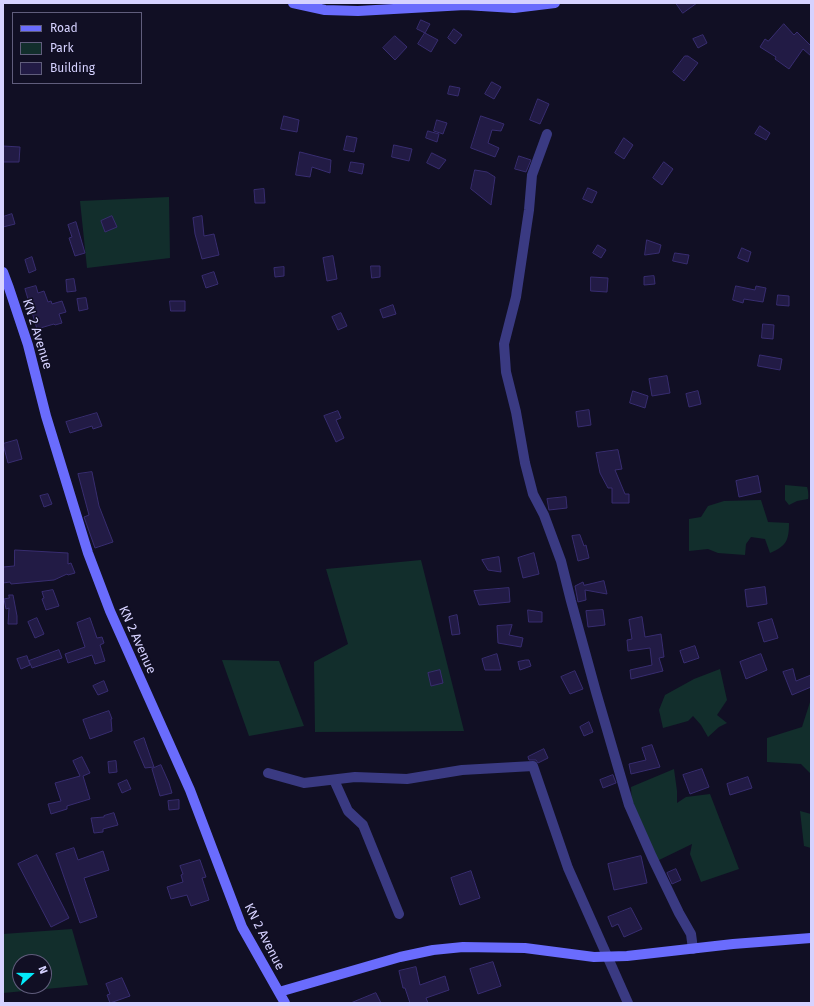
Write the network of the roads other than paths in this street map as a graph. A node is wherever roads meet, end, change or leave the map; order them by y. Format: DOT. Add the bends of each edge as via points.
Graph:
graph roads {
  1 [pos="293,3"];
  2 [pos="555,3"];
  3 [pos="546,134"];
  4 [pos="3,272"];
  5 [pos="268,773"];
  6 [pos="334,780"];
  7 [pos="400,914"];
  8 [pos="811,938"];
  9 [pos="693,949"];
  10 [pos="608,956"];
  11 [pos="279,992"];
  12 [pos="286,1003"];
  13 [pos="628,1003"];
  1 -- 2 [label="main road" via="325,10 358,11 465,5 514,8"];
  3 -- 9 [label="street" via="532,175 516,297 504,344 506,372 533,494 544,515 561,561 629,805 652,858 691,934"];
  4 -- 11 [label="main road, KN 2 Avenue" via="28,345 46,416 88,553 110,611 190,790 242,927"];
  5 -- 6 [label="street" via="304,783"];
  6 -- 7 [label="street" via="348,811 362,825"];
  6 -- 10 [label="street" via="355,777 407,779 462,770 532,766 568,868"];
  8 -- 9 [label="main road"];
  9 -- 10 [label="main road"];
  10 -- 11 [label="main road" via="594,957 525,948 463,947 432,950"];
  10 -- 13 [label="street"];
  11 -- 12 [label="main road, KN 2 Avenue"];
}
